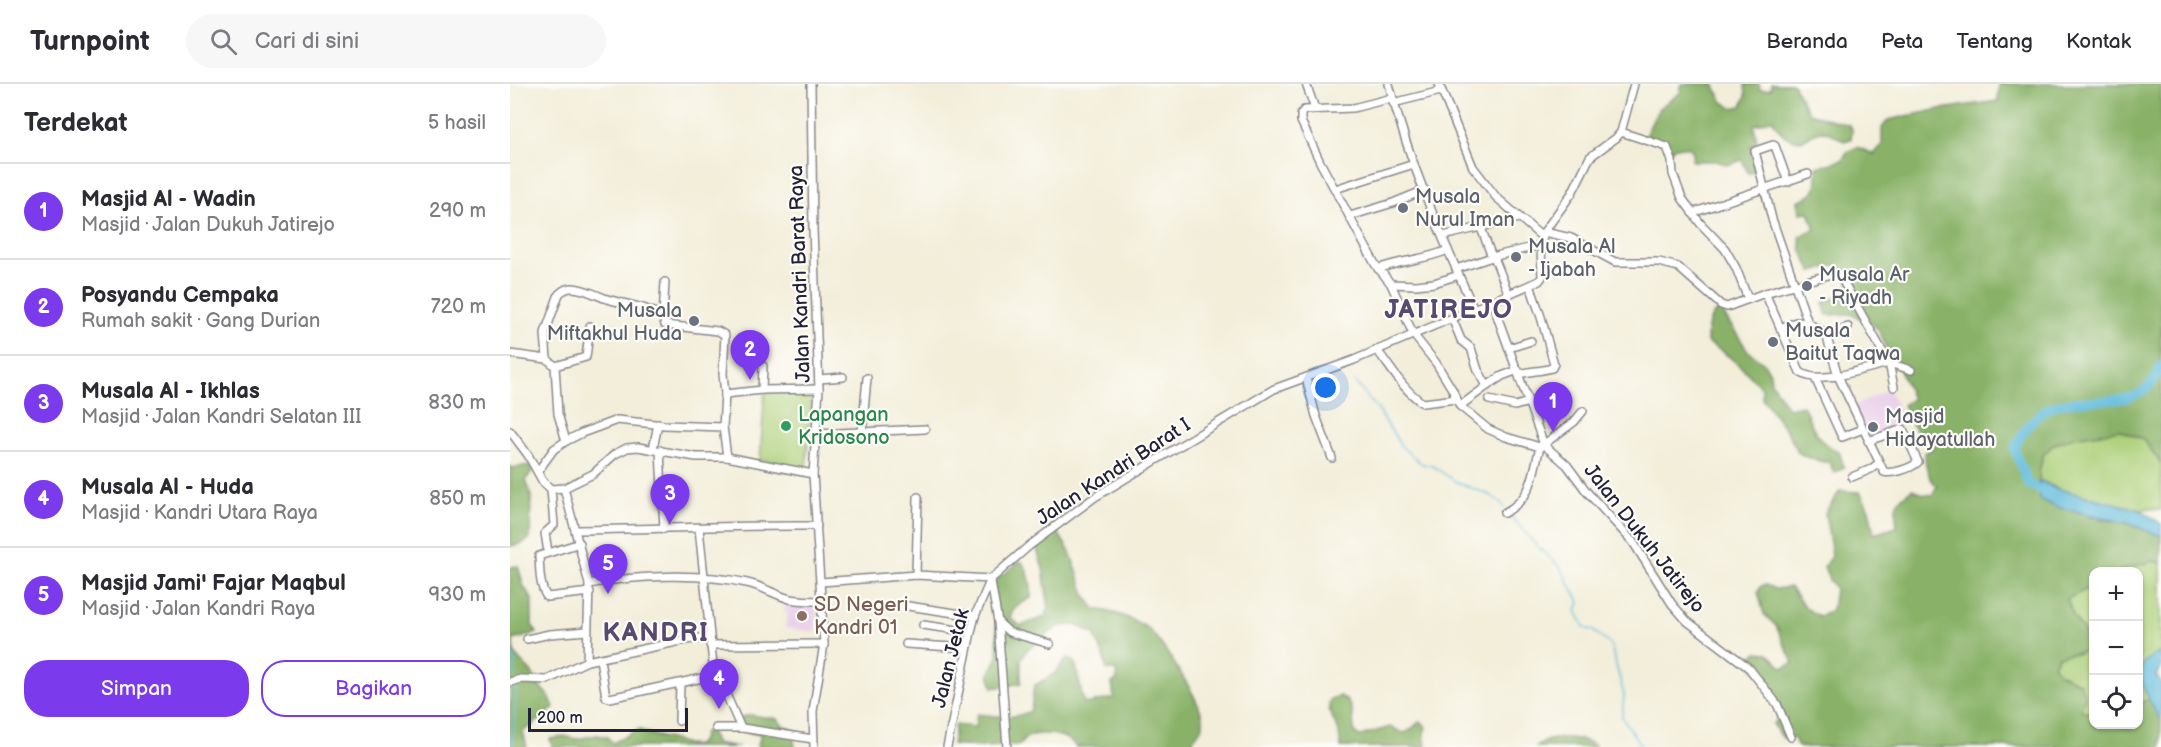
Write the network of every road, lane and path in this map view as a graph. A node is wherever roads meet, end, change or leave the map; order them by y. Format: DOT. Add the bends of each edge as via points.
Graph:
graph roads {
  1 [pos="1306,84"];
  2 [pos="1389,84"];
  3 [pos="1634,84"];
  4 [pos="811,85"];
  5 [pos="1440,88"];
  6 [pos="1393,101"];
  7 [pos="1315,109"];
  8 [pos="1621,132"];
  9 [pos="1414,164"];
  10 [pos="1808,174"];
  11 [pos="1788,182"];
  12 [pos="1765,188"];
  13 [pos="1335,189"];
  14 [pos="1425,190"];
  15 [pos="1692,213"];
  16 [pos="1350,216"];
  17 [pos="1519,218"];
  18 [pos="1481,228"];
  19 [pos="1543,235"];
  20 [pos="1443,236"];
  21 [pos="1540,245"];
  22 [pos="1448,250"];
  23 [pos="1493,257"];
  24 [pos="1378,269"];
  25 [pos="1457,272"];
  26 [pos="665,282"];
  27 [pos="1392,284"];
  28 [pos="1793,284"];
  29 [pos="1530,285"];
  30 [pos="1765,293"];
  31 [pos="1509,295"];
  32 [pos="1748,299"];
  33 [pos="1492,302"];
  34 [pos="1474,309"];
  35 [pos="663,317"];
  36 [pos="1452,318"];
  37 [pos="1808,323"];
  38 [pos="590,326"];
  39 [pos="1848,327"];
  40 [pos="1780,328"];
  41 [pos="1413,334"];
  42 [pos="1826,334"];
  43 [pos="1531,341"];
  44 [pos="1509,348"];
  45 [pos="1377,350"];
  46 [pos="510,354"];
  47 [pos="547,359"];
  48 [pos="1889,363"];
  49 [pos="555,366"];
  50 [pos="763,366"];
  51 [pos="1911,370"];
  52 [pos="1519,372"];
  53 [pos="1838,376"];
  54 [pos="843,377"];
  55 [pos="867,378"];
  56 [pos="1306,378"];
  57 [pos="1815,378"];
  58 [pos="819,379"];
  59 [pos="1487,386"];
  60 [pos="1894,387"];
  61 [pos="819,389"];
  62 [pos="762,390"];
  63 [pos="725,394"];
  64 [pos="1490,400"];
  65 [pos="1529,402"];
  66 [pos="1458,403"];
  67 [pos="1583,411"];
  68 [pos="658,424"];
  69 [pos="723,427"];
  70 [pos="925,429"];
  71 [pos="1863,429"];
  72 [pos="510,431"];
  73 [pos="862,433"];
  74 [pos="816,434"];
  75 [pos="566,441"];
  76 [pos="1868,441"];
  77 [pos="1542,446"];
  78 [pos="656,449"];
  79 [pos="727,456"];
  80 [pos="1332,458"];
  81 [pos="1879,463"];
  82 [pos="538,471"];
  83 [pos="813,474"];
  84 [pos="1852,477"];
  85 [pos="564,488"];
  86 [pos="551,489"];
  87 [pos="918,497"];
  88 [pos="1507,512"];
  89 [pos="818,526"];
  90 [pos="699,528"];
  91 [pos="664,529"];
  92 [pos="577,530"];
  93 [pos="580,543"];
  94 [pos="548,552"];
  95 [pos="916,575"];
  96 [pos="704,577"];
  97 [pos="991,579"];
  98 [pos="821,582"];
  99 [pos="590,588"];
  100 [pos="822,601"];
  101 [pos="908,606"];
  102 [pos="975,616"];
  103 [pos="998,622"];
  104 [pos="923,625"];
  105 [pos="587,631"];
  106 [pos="970,632"];
  107 [pos="527,639"];
  108 [pos="709,641"];
  109 [pos="824,644"];
  110 [pos="906,644"];
  111 [pos="1050,644"];
  112 [pos="967,648"];
  113 [pos="600,659"];
  114 [pos="587,661"];
  115 [pos="716,675"];
  116 [pos="510,682"];
  117 [pos="680,684"];
  118 [pos="679,722"];
  119 [pos="741,727"];
  120 [pos="716,728"];
  121 [pos="1791,737"];
  122 [pos="813,743"];
  123 [pos="947,747"];
  124 [pos="1007,747"];
  1 -- 7 [label="street"];
  2 -- 6 [label="street"];
  3 -- 8 [label="street"];
  4 -- 58 [label="street, Jalan Kandri Barat Raya"];
  5 -- 6 [label="street"];
  5 -- 17 [label="street" via="1473,167 1496,197"];
  6 -- 7 [label="street"];
  6 -- 9 [label="street"];
  7 -- 13 [label="street, Jalan Dukuh Jatirejo" via="1304,110 1301,121"];
  8 -- 15 [label="street" via="1667,147 1679,190"];
  8 -- 19 [label="street" via="1590,157 1572,193"];
  9 -- 13 [label="street"];
  9 -- 14 [label="street"];
  10 -- 11 [label="street"];
  11 -- 12 [label="street"];
  11 -- 12 [label="street" via="1773,145 1755,152"];
  12 -- 15 [label="street"];
  12 -- 28 [label="street"];
  13 -- 16 [label="street, Jalan Dukuh Jatirejo"];
  14 -- 16 [label="street"];
  14 -- 20 [label="street"];
  15 -- 32 [label="street" via="1725,249"];
  16 -- 24 [label="street, Jalan Dukuh Jatirejo"];
  17 -- 18 [label="street"];
  17 -- 19 [label="street"];
  18 -- 20 [label="street"];
  18 -- 23 [label="street"];
  19 -- 21 [label="street"];
  19 -- 32 [label="street" via="1571,238 1615,262 1659,262 1678,267 1723,307"];
  20 -- 22 [label="street"];
  21 -- 23 [label="street"];
  21 -- 29 [label="street" via="1542,277"];
  22 -- 24 [label="street"];
  22 -- 25 [label="street"];
  23 -- 25 [label="street"];
  23 -- 31 [label="street"];
  24 -- 27 [label="street, Jalan Dukuh Jatirejo"];
  25 -- 27 [label="street" via="1434,283"];
  25 -- 34 [label="street"];
  26 -- 35 [label="street"];
  27 -- 41 [label="street, Jalan Dukuh Jatirejo"];
  28 -- 30 [label="street"];
  28 -- 37 [label="street"];
  28 -- 48 [label="street" via="1839,274"];
  29 -- 31 [label="street"];
  29 -- 52 [label="street" via="1554,364 1548,369"];
  30 -- 32 [label="street"];
  30 -- 40 [label="street"];
  31 -- 33 [label="street"];
  33 -- 34 [label="street"];
  33 -- 44 [label="street, Jalan Dukuh Jatirejo"];
  34 -- 36 [label="street"];
  35 -- 47 [label="street" via="639,305 571,288 564,290 547,323"];
  35 -- 63 [label="street" via="667,326 724,334"];
  36 -- 41 [label="street"];
  36 -- 59 [label="street"];
  37 -- 40 [label="street" via="1796,322"];
  37 -- 42 [label="street"];
  38 -- 49 [label="street" via="586,357"];
  39 -- 42 [label="street"];
  40 -- 57 [label="street" via="1800,372"];
  41 -- 45 [label="street"];
  41 -- 66 [label="street, Jalan Dukuh Jatirejo" via="1436,363"];
  42 -- 53 [label="street"];
  43 -- 44 [label="street"];
  44 -- 52 [label="street, Jalan Dukuh Jatirejo"];
  45 -- 56 [label="street, Jalan Kandri Barat I"];
  45 -- 66 [label="street" via="1423,403"];
  46 -- 47 [label="street"];
  47 -- 49 [label="street"];
  48 -- 51 [label="street"];
  48 -- 53 [label="street"];
  48 -- 60 [label="street"];
  49 -- 75 [label="street" via="558,414"];
  50 -- 62 [label="street"];
  52 -- 59 [label="street" via="1502,376"];
  52 -- 65 [label="street, Jalan Dukuh Jatirejo"];
  53 -- 57 [label="street"];
  53 -- 71 [label="street"];
  54 -- 58 [label="street"];
  55 -- 73 [label="street"];
  56 -- 80 [label="street"];
  56 -- 97 [label="street, Jalan Kandri Barat I" via="1274,389 1095,497"];
  57 -- 71 [label="street" via="1842,437"];
  58 -- 61 [label="street, Jalan Kandri Barat Raya"];
  59 -- 66 [label="street"];
  61 -- 62 [label="street"];
  61 -- 74 [label="street, Jalan Kandri Barat Raya"];
  62 -- 63 [label="street"];
  63 -- 69 [label="street"];
  64 -- 65 [label="street" via="1511,406"];
  65 -- 77 [label="street, Jalan Dukuh Jatirejo"];
  66 -- 77 [label="street, Jalan Dukuh Jatirejo" via="1488,429"];
  67 -- 77 [label="street"];
  68 -- 69 [label="street"];
  68 -- 75 [label="street" via="617,420"];
  68 -- 78 [label="street"];
  69 -- 79 [label="street"];
  70 -- 73 [label="street"];
  71 -- 76 [label="street"];
  72 -- 82 [label="street"];
  73 -- 74 [label="street"];
  74 -- 83 [label="street, Jalan Kandri Barat Raya"];
  75 -- 82 [label="street" via="554,449"];
  76 -- 81 [label="street"];
  76 -- 81 [label="street" via="1903,429 1918,461 1890,473 1884,472"];
  77 -- 88 [label="street" via="1531,486"];
  77 -- 121 [label="street, Jalan Dukuh Jatirejo" via="1567,465 1633,542 1687,621 1749,668 1777,704"];
  78 -- 79 [label="street" via="696,457"];
  78 -- 85 [label="street" via="627,448 593,474"];
  78 -- 91 [label="street"];
  79 -- 83 [label="street"];
  81 -- 84 [label="street"];
  82 -- 86 [label="street"];
  83 -- 89 [label="street, Jalan Kandri Barat Raya"];
  85 -- 86 [label="street"];
  85 -- 92 [label="street"];
  86 -- 94 [label="street" via="554,525 545,533"];
  87 -- 95 [label="street"];
  89 -- 90 [label="street"];
  89 -- 98 [label="street, Jalan Kandri Barat Raya"];
  90 -- 91 [label="street"];
  90 -- 96 [label="street"];
  91 -- 92 [label="street"];
  92 -- 93 [label="street"];
  93 -- 94 [label="street"];
  93 -- 99 [label="street"];
  94 -- 99 [label="street" via="539,556 547,597"];
  95 -- 97 [label="street"];
  95 -- 98 [label="street"];
  96 -- 99 [label="street" via="634,577"];
  96 -- 100 [label="street" via="747,583 806,602"];
  96 -- 108 [label="street"];
  97 -- 102 [label="street, Jalan Jetak"];
  97 -- 103 [label="street"];
  98 -- 100 [label="street, Jalan Kandri Barat Raya"];
  99 -- 105 [label="street"];
  100 -- 109 [label="street, Jalan Kandri Barat Raya"];
  101 -- 102 [label="street"];
  102 -- 106 [label="street, Jalan Jetak"];
  103 -- 111 [label="street" via="1009,632"];
  103 -- 124 [label="street"];
  104 -- 106 [label="street"];
  105 -- 107 [label="street"];
  105 -- 114 [label="street"];
  106 -- 112 [label="street, Jalan Jetak"];
  108 -- 109 [label="street"];
  108 -- 113 [label="street" via="686,640"];
  108 -- 115 [label="street"];
  109 -- 122 [label="street, Jalan Kandri Barat Raya" via="813,711"];
  110 -- 112 [label="street"];
  112 -- 123 [label="street, Jalan Jetak"];
  113 -- 114 [label="street"];
  113 -- 117 [label="street" via="608,698"];
  114 -- 116 [label="street" via="542,681"];
  115 -- 117 [label="street"];
  115 -- 119 [label="street"];
  117 -- 118 [label="street"];
  119 -- 120 [label="street"];
  119 -- 122 [label="street"];
}
